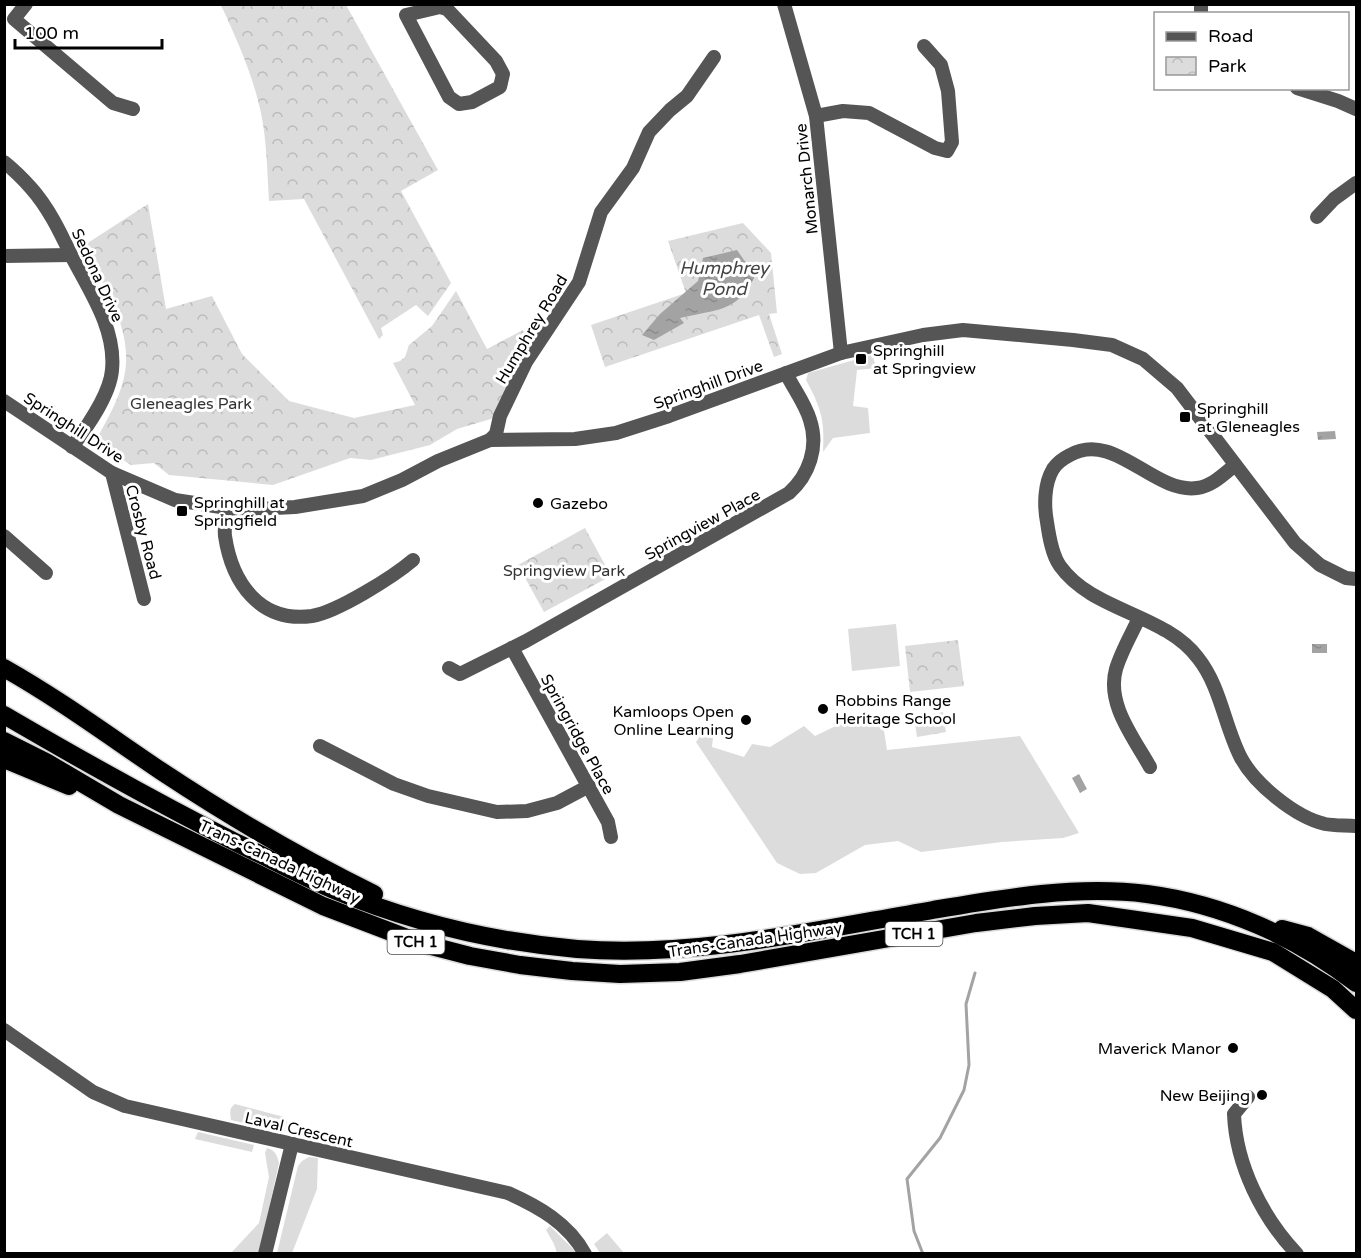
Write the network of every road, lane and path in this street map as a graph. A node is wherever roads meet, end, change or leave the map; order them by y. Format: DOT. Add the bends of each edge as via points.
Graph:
graph roads {
  1 [pos="26,4"];
  2 [pos="784,4"];
  3 [pos="404,10"];
  4 [pos="924,46"];
  5 [pos="714,57"];
  6 [pos="1307,90"];
  7 [pos="133,108"];
  8 [pos="1356,109"];
  9 [pos="816,116"];
  10 [pos="4,162"];
  11 [pos="1356,183"];
  12 [pos="1317,217"];
  13 [pos="71,255"];
  14 [pos="4,256"];
  15 [pos="842,353"];
  16 [pos="786,373"];
  17 [pos="4,401"];
  18 [pos="490,440"];
  19 [pos="72,447"];
  20 [pos="1235,465"];
  21 [pos="111,473"];
  22 [pos="227,508"];
  23 [pos="4,536"];
  24 [pos="413,560"];
  25 [pos="46,573"];
  26 [pos="1356,579"];
  27 [pos="144,598"];
  28 [pos="1139,618"];
  29 [pos="512,648"];
  30 [pos="4,668"];
  31 [pos="449,668"];
  32 [pos="4,715"];
  33 [pos="4,741"];
  34 [pos="320,746"];
  35 [pos="4,759"];
  36 [pos="1150,767"];
  37 [pos="589,786"];
  38 [pos="119,805"];
  39 [pos="1356,826"];
  40 [pos="611,837"];
  41 [pos="1240,917"];
  42 [pos="429,922"];
  43 [pos="1356,963"];
  44 [pos="1356,983"];
  45 [pos="1333,989"];
  46 [pos="1356,1010"];
  47 [pos="1356,1016"];
  48 [pos="4,1030"];
  49 [pos="1248,1097"];
  50 [pos="292,1144"];
  51 [pos="265,1254"];
  52 [pos="585,1254"];
  53 [pos="1297,1254"];
  1 -- 7 [label="street" via="14,19 113,103"];
  2 -- 9 [label="street, Monarch Drive"];
  3 -- 3 [label="street" via="449,97 459,104 472,102 500,87 503,74 496,62 447,9"];
  4 -- 9 [label="street" via="941,65 948,92 952,142 947,151 869,113 843,111"];
  5 -- 18 [label="street, Humphrey Road" via="687,96 649,132 633,168 601,212 579,282 526,362"];
  6 -- 8 [label="street"];
  9 -- 15 [label="street, Monarch Drive"];
  10 -- 13 [label="street, Sedona Drive" via="38,197"];
  11 -- 12 [label="street"];
  13 -- 14 [label="street"];
  13 -- 19 [label="street, Sedona Drive" via="104,319 112,346 112,371 104,396"];
  15 -- 16 [label="street, Springhill Drive"];
  15 -- 20 [label="street, Springhill Drive" via="963,330 1112,345 1143,359 1177,388"];
  16 -- 18 [label="street, Springhill Drive" via="616,433 575,440"];
  16 -- 29 [label="street, Springview Place" via="813,430 808,470 800,483 789,494"];
  17 -- 19 [label="street, Springhill Drive"];
  18 -- 22 [label="street, Springhill Drive" via="363,496 295,507"];
  19 -- 21 [label="street, Springhill Drive"];
  20 -- 26 [label="street, Springhill Drive" via="1295,543 1320,565"];
  20 -- 28 [label="street" via="1206,486 1194,489 1161,479 1116,454 1095,449 1078,450 1055,467 1045,503 1058,564 1079,587"];
  21 -- 22 [label="street, Springhill Drive" via="175,500"];
  21 -- 27 [label="street, Crosby Road"];
  22 -- 24 [label="street" via="225,534 232,565 244,590 268,610 314,616 396,574"];
  23 -- 25 [label="street"];
  28 -- 36 [label="street" via="1116,669 1113,689 1115,703"];
  28 -- 39 [label="street" via="1170,633 1197,656 1213,681 1241,759 1264,787 1294,811 1324,824"];
  29 -- 31 [label="street, Springview Place" via="460,674"];
  29 -- 37 [label="street, Springridge Place"];
  30 -- 42 [label="highway" via="47,692 245,825"];
  32 -- 42 [label="highway, Trans-Canada Highway / TCH 1" via="88,765 331,889"];
  33 -- 38 [label="highway, Trans-Canada Highway / TCH 1"];
  34 -- 37 [label="street" via="428,796 497,813 557,803"];
  35 -- 38 [label="highway"];
  37 -- 40 [label="street, Springridge Place" via="608,822"];
  38 -- 45 [label="highway, Trans-Canada Highway / TCH 1" via="322,906 420,943 520,965 620,974 680,972 976,923 1088,913 1192,928 1232,939 1273,952"];
  41 -- 42 [label="highway, Trans-Canada Highway / TCH 1" via="1148,894 1094,891 975,903 739,943 626,951 523,943"];
  41 -- 43 [label="highway" via="1308,936"];
  41 -- 44 [label="highway, Trans-Canada Highway / TCH 1" via="1295,944"];
  45 -- 46 [label="highway, Trans-Canada Highway / TCH 1"];
  45 -- 47 [label="highway"];
  48 -- 50 [label="street, Laval Crescent" via="93,1092 125,1107"];
  49 -- 53 [label="street" via="1234,1114 1242,1162 1255,1193"];
  50 -- 51 [label="street"];
  50 -- 52 [label="street, Laval Crescent" via="508,1193 553,1217 578,1241"];
}
